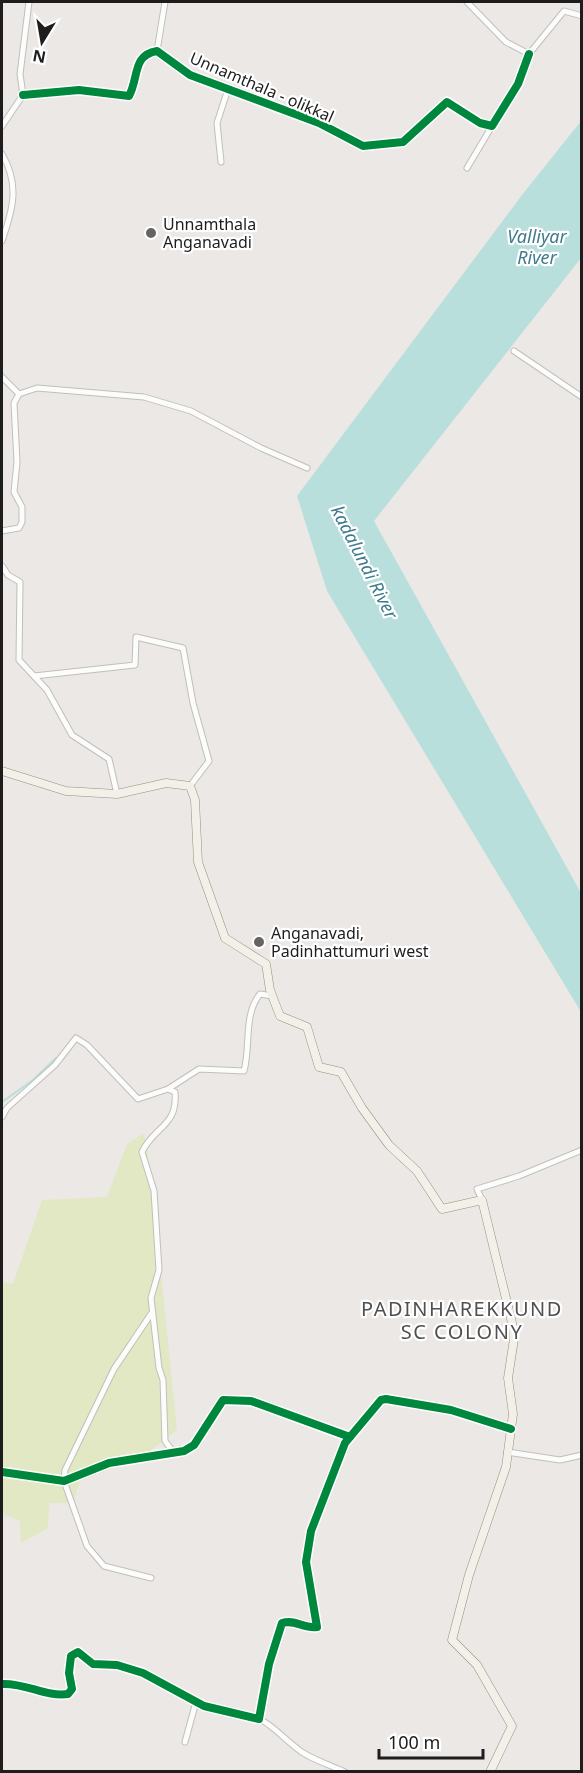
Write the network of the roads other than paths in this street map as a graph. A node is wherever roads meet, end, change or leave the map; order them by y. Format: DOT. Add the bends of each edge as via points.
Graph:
graph roads {
  1 [pos="29,2"];
  2 [pos="165,2"];
  3 [pos="467,2"];
  4 [pos="582,16"];
  5 [pos="157,51"];
  6 [pos="529,54"];
  7 [pos="228,89"];
  8 [pos="23,95"];
  9 [pos="2,126"];
  10 [pos="492,126"];
  11 [pos="2,154"];
  12 [pos="222,162"];
  13 [pos="467,168"];
  14 [pos="2,241"];
  15 [pos="514,351"];
  16 [pos="2,377"];
  17 [pos="19,394"];
  18 [pos="582,397"];
  19 [pos="307,468"];
  20 [pos="2,531"];
  21 [pos="2,566"];
  22 [pos="34,676"];
  23 [pos="2,771"];
  24 [pos="190,786"];
  25 [pos="117,794"];
  26 [pos="272,996"];
  27 [pos="168,1089"];
  28 [pos="2,1117"];
  29 [pos="582,1150"];
  30 [pos="482,1200"];
  31 [pos="152,1315"];
  32 [pos="511,1429"];
  33 [pos="350,1437"];
  34 [pos="507,1452"];
  35 [pos="174,1453"];
  36 [pos="582,1455"];
  37 [pos="2,1472"];
  38 [pos="64,1481"];
  39 [pos="151,1578"];
  40 [pos="2,1684"];
  41 [pos="196,1702"];
  42 [pos="259,1719"];
  43 [pos="185,1742"];
  44 [pos="345,1772"];
  45 [pos="490,1772"];
  1 -- 8 [label="street" via="20,74"];
  2 -- 5 [label="street"];
  3 -- 6 [label="street" via="506,42"];
  4 -- 6 [label="street" via="564,11"];
  5 -- 7 [label="street, Unnamthala - olikkal" via="190,75"];
  5 -- 8 [label="street" via="146,53 140,60 129,96 79,90"];
  6 -- 10 [label="street" via="518,84"];
  7 -- 10 [label="street, Unnamthala - olikkal" via="319,123 363,146 403,142 447,102"];
  7 -- 12 [label="street" via="218,123"];
  8 -- 9 [label="street"];
  10 -- 13 [label="street"];
  11 -- 14 [label="street" via="12,173 12,211"];
  15 -- 18 [label="street"];
  16 -- 17 [label="street"];
  17 -- 19 [label="street" via="37,388 144,397 191,411"];
  17 -- 20 [label="street" via="14,403 14,492 22,507 22,522 19,528"];
  21 -- 22 [label="street" via="20,582 19,660"];
  22 -- 24 [label="street" via="135,665 136,638 183,648 208,761"];
  22 -- 25 [label="street" via="47,690 72,735 109,759"];
  23 -- 25 [label="main road" via="66,791"];
  24 -- 25 [label="main road" via="166,783"];
  24 -- 26 [label="main road" via="195,800 198,862 225,938 266,964"];
  26 -- 27 [label="street" via="260,994 251,1005 249,1054 244,1071 199,1069"];
  26 -- 30 [label="main road" via="280,1016 307,1027 319,1068 341,1072 389,1145 417,1171 442,1209"];
  27 -- 28 [label="street" via="138,1099 76,1038 55,1065"];
  27 -- 31 [label="street" via="175,1092 175,1108 170,1120 151,1136 142,1152 154,1191 158,1252"];
  29 -- 30 [label="street" via="477,1189"];
  30 -- 32 [label="main road" via="513,1327 508,1378"];
  31 -- 35 [label="street" via="163,1380 165,1442"];
  31 -- 38 [label="street" via="151,1312 114,1369 64,1470"];
  32 -- 33 [label="street" via="451,1410 386,1399"];
  32 -- 34 [label="main road"];
  33 -- 35 [label="street" via="251,1401 223,1400 194,1445"];
  33 -- 42 [label="street" via="311,1531 306,1562 317,1627 282,1623 269,1664"];
  34 -- 36 [label="street" via="560,1460"];
  34 -- 45 [label="main road" via="506,1467 469,1575 452,1640 477,1665 512,1726"];
  35 -- 38 [label="street" via="109,1463"];
  37 -- 38 [label="street"];
  38 -- 39 [label="street" via="87,1546 104,1566"];
  40 -- 41 [label="street" via="27,1686 55,1696 68,1694 72,1689 70,1656 78,1652 93,1664 133,1669"];
  41 -- 42 [label="street"];
  41 -- 43 [label="street"];
  42 -- 44 [label="street" via="306,1754"];
}
